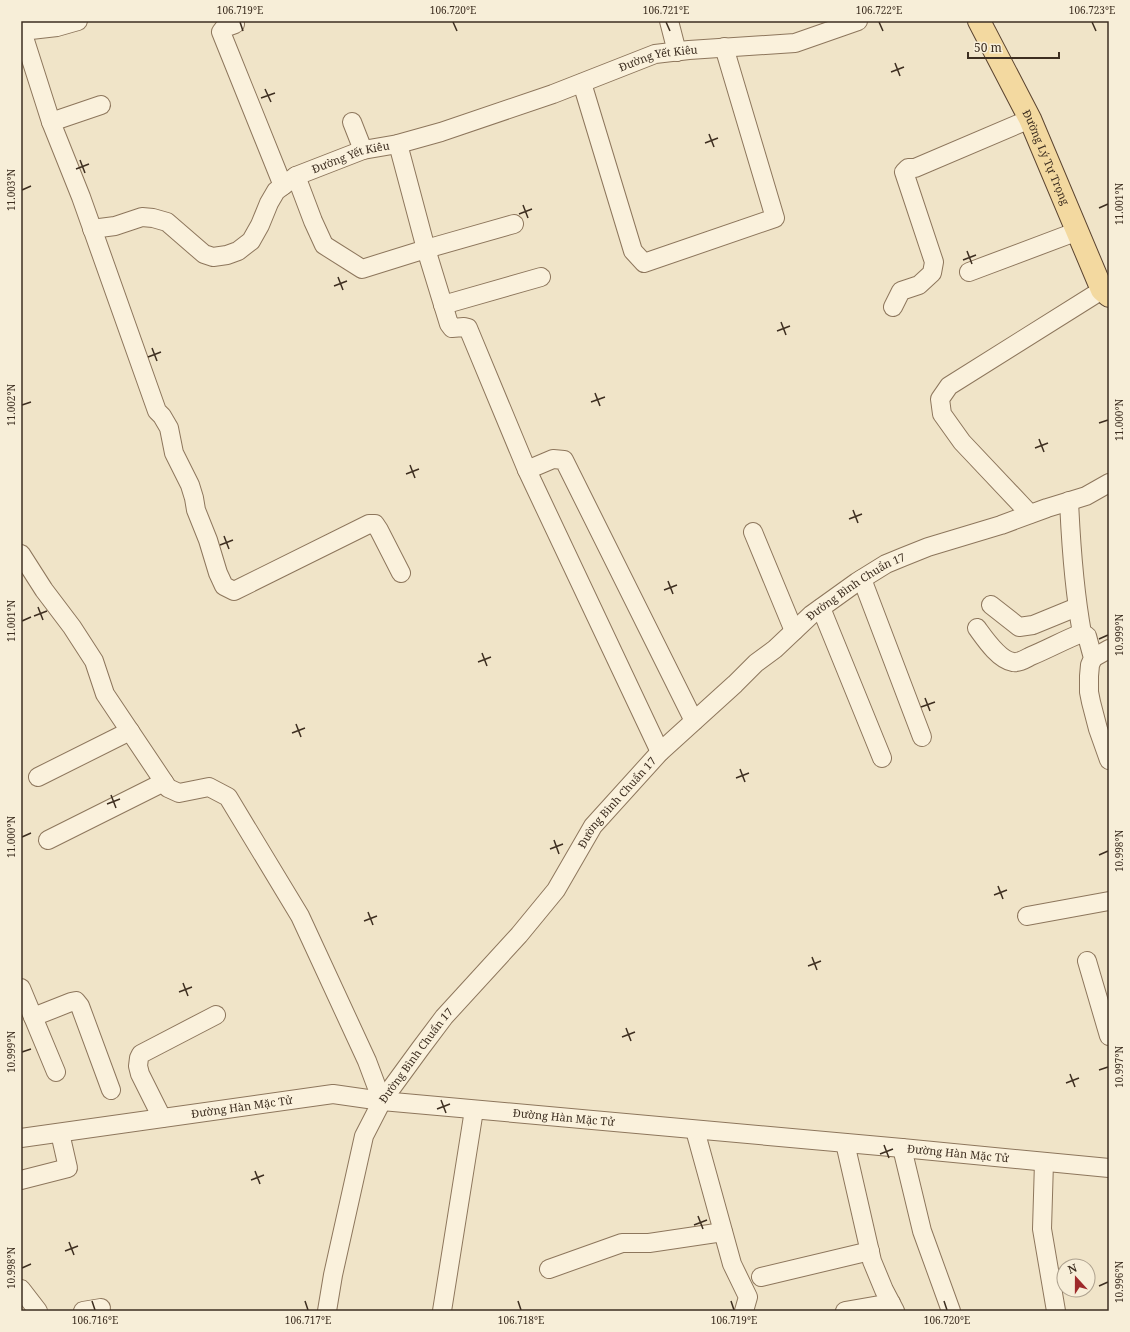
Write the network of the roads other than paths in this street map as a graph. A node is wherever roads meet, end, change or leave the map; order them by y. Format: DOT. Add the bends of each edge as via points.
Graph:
graph roads {
  1 [pos="78,21"];
  2 [pos="234,21"];
  3 [pos="669,21"];
  4 [pos="858,21"];
  5 [pos="979,21"];
  6 [pos="22,30"];
  7 [pos="724,47"];
  8 [pos="677,52"];
  9 [pos="582,83"];
  10 [pos="101,105"];
  11 [pos="1030,119"];
  12 [pos="51,122"];
  13 [pos="352,122"];
  14 [pos="398,144"];
  15 [pos="363,150"];
  16 [pos="289,181"];
  17 [pos="514,224"];
  18 [pos="92,229"];
  19 [pos="1078,231"];
  20 [pos="426,249"];
  21 [pos="969,272"];
  22 [pos="541,277"];
  23 [pos="1106,293"];
  24 [pos="443,305"];
  25 [pos="892,307"];
  26 [pos="527,470"];
  27 [pos="1109,483"];
  28 [pos="1069,502"];
  29 [pos="1030,514"];
  30 [pos="753,532"];
  31 [pos="21,554"];
  32 [pos="401,574"];
  33 [pos="862,579"];
  34 [pos="991,605"];
  35 [pos="1077,607"];
  36 [pos="821,608"];
  37 [pos="977,628"];
  38 [pos="794,631"];
  39 [pos="1082,633"];
  40 [pos="1109,649"];
  41 [pos="1093,658"];
  42 [pos="694,721"];
  43 [pos="130,731"];
  44 [pos="922,737"];
  45 [pos="660,752"];
  46 [pos="882,758"];
  47 [pos="1109,760"];
  48 [pos="38,777"];
  49 [pos="164,782"];
  50 [pos="48,840"];
  51 [pos="1109,902"];
  52 [pos="1027,916"];
  53 [pos="1087,961"];
  54 [pos="21,988"];
  55 [pos="216,1015"];
  56 [pos="33,1017"];
  57 [pos="1109,1036"];
  58 [pos="56,1072"];
  59 [pos="111,1090"];
  60 [pos="382,1102"];
  61 [pos="474,1110"];
  62 [pos="162,1118"];
  63 [pos="695,1130"];
  64 [pos="60,1133"];
  65 [pos="21,1138"];
  66 [pos="845,1143"];
  67 [pos="902,1148"];
  68 [pos="1044,1162"];
  69 [pos="1109,1168"];
  70 [pos="21,1180"];
  71 [pos="723,1232"];
  72 [pos="870,1251"];
  73 [pos="549,1269"];
  74 [pos="761,1277"];
  75 [pos="21,1289"];
  76 [pos="893,1307"];
  77 [pos="101,1308"];
  78 [pos="38,1311"];
  79 [pos="83,1311"];
  80 [pos="327,1311"];
  81 [pos="442,1311"];
  82 [pos="744,1311"];
  83 [pos="845,1311"];
  84 [pos="950,1311"];
  85 [pos="1056,1311"];
  1 -- 6 [label="street" via="57,27"];
  2 -- 16 [label="street" via="235,24 221,32"];
  3 -- 8 [label="street"];
  4 -- 7 [label="street, Đường Yết Kiêu" via="795,43"];
  5 -- 11 [label="main road, Đường Lý Tự Trọng"];
  6 -- 12 [label="street"];
  7 -- 8 [label="street, Đường Yết Kiêu"];
  7 -- 9 [label="street" via="775,218 644,263 633,251"];
  8 -- 9 [label="street, Đường Yết Kiêu" via="656,54"];
  9 -- 14 [label="street, Đường Yết Kiêu" via="441,132"];
  10 -- 12 [label="street"];
  11 -- 19 [label="main road, Đường Lý Tự Trọng"];
  11 -- 25 [label="street" via="914,168 908,168 904,172 934,262 932,273 919,285 902,291"];
  12 -- 18 [label="street"];
  13 -- 15 [label="street"];
  14 -- 15 [label="street, Đường Yết Kiêu"];
  14 -- 20 [label="street"];
  15 -- 16 [label="street, Đường Yết Kiêu"];
  16 -- 18 [label="street, Đường Yết Kiêu" via="276,191 251,241 238,252 226,255 213,257 204,254 166,222 153,218 142,217 115,226"];
  16 -- 20 [label="street" via="324,245 362,269"];
  17 -- 20 [label="street"];
  18 -- 32 [label="street" via="155,406 169,428 174,453 190,485 196,510 224,586 234,590 369,524 376,524 380,530"];
  19 -- 21 [label="street"];
  19 -- 23 [label="main road, Đường Lý Tự Trọng"];
  20 -- 24 [label="street"];
  22 -- 24 [label="street"];
  23 -- 29 [label="street" via="949,386 940,399 942,414 962,442"];
  24 -- 26 [label="street" via="452,328 468,328"];
  26 -- 42 [label="street" via="553,459 564,460"];
  26 -- 45 [label="street"];
  27 -- 28 [label="street, Đường Bình Chuẩn 17"];
  28 -- 29 [label="street, Đường Bình Chuẩn 17"];
  28 -- 35 [label="street"];
  29 -- 33 [label="street, Đường Bình Chuẩn 17" via="928,547 886,564"];
  30 -- 38 [label="street"];
  31 -- 43 [label="street" via="94,661 105,694"];
  33 -- 36 [label="street, Đường Bình Chuẩn 17"];
  33 -- 44 [label="street"];
  34 -- 35 [label="street" via="1019,627 1033,625"];
  35 -- 39 [label="street"];
  36 -- 38 [label="street, Đường Bình Chuẩn 17"];
  36 -- 46 [label="street"];
  37 -- 39 [label="street" via="1000,655 1012,662 1020,661"];
  38 -- 42 [label="street, Đường Bình Chuẩn 17"];
  39 -- 41 [label="street" via="1087,636"];
  40 -- 41 [label="street"];
  41 -- 47 [label="street" via="1089,676 1090,697"];
  42 -- 45 [label="street, Đường Bình Chuẩn 17"];
  43 -- 48 [label="street"];
  43 -- 49 [label="street"];
  45 -- 60 [label="street, Đường Bình Chuẩn 17" via="593,826 556,890 519,936 444,1017"];
  49 -- 50 [label="street"];
  49 -- 60 [label="street" via="168,788 179,793 209,787 228,798 300,916 367,1061"];
  51 -- 52 [label="street"];
  53 -- 57 [label="street"];
  54 -- 56 [label="street"];
  55 -- 62 [label="street" via="141,1054 138,1066 140,1074"];
  56 -- 58 [label="street"];
  56 -- 59 [label="street" via="76,1001"];
  60 -- 61 [label="street, Đường Hàn Mặc Tử"];
  60 -- 62 [label="street, Đường Hàn Mặc Tử" via="333,1094"];
  60 -- 80 [label="street, Đường Bình Chuẩn 17" via="364,1136"];
  61 -- 63 [label="street, Đường Hàn Mặc Tử"];
  61 -- 81 [label="street"];
  62 -- 64 [label="street, Đường Hàn Mặc Tử"];
  63 -- 66 [label="street, Đường Hàn Mặc Tử"];
  63 -- 71 [label="street"];
  64 -- 65 [label="street, Đường Hàn Mặc Tử"];
  64 -- 70 [label="street" via="68,1168"];
  66 -- 67 [label="street, Đường Hàn Mặc Tử"];
  66 -- 72 [label="street"];
  67 -- 68 [label="street, Đường Hàn Mặc Tử"];
  67 -- 84 [label="street" via="922,1232"];
  68 -- 69 [label="street, Đường Hàn Mặc Tử"];
  68 -- 85 [label="street" via="1042,1229"];
  71 -- 73 [label="street" via="649,1243 622,1243"];
  71 -- 82 [label="street" via="732,1264 748,1297"];
  72 -- 74 [label="street"];
  72 -- 76 [label="street"];
  75 -- 78 [label="street"];
  76 -- 83 [label="street"];
  77 -- 79 [label="street"];
}
